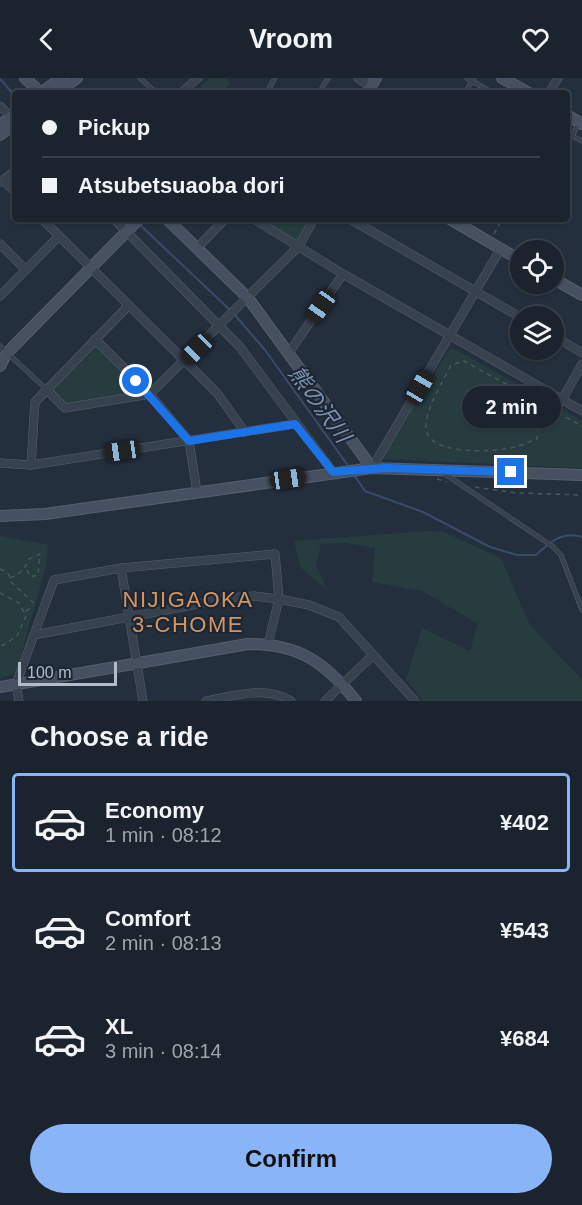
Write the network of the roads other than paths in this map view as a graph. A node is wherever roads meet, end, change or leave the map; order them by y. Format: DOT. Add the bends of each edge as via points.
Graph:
graph roads {
  1 [pos="26,78"];
  2 [pos="61,78"];
  3 [pos="77,78"];
  4 [pos="140,78"];
  5 [pos="197,78"];
  6 [pos="357,78"];
  7 [pos="467,78"];
  8 [pos="502,78"];
  9 [pos="473,79"];
  10 [pos="371,86"];
  11 [pos="38,90"];
  12 [pos="45,90"];
  13 [pos="61,90"];
  14 [pos="153,90"];
  15 [pos="184,90"];
  16 [pos="489,90"];
  17 [pos="524,90"];
  18 [pos="0,106"];
  19 [pos="12,117"];
  20 [pos="12,121"];
  21 [pos="581,123"];
  22 [pos="0,135"];
  23 [pos="582,141"];
  24 [pos="45,222"];
  25 [pos="170,222"];
  26 [pos="222,222"];
  27 [pos="259,222"];
  28 [pos="312,222"];
  29 [pos="355,222"];
  30 [pos="455,222"];
  31 [pos="132,225"];
  32 [pos="59,236"];
  33 [pos="0,244"];
  34 [pos="298,247"];
  35 [pos="197,248"];
  36 [pos="501,248"];
  37 [pos="510,254"];
  38 [pos="91,267"];
  39 [pos="26,270"];
  40 [pos="343,274"];
  41 [pos="564,285"];
  42 [pos="477,292"];
  43 [pos="0,296"];
  44 [pos="582,296"];
  45 [pos="245,301"];
  46 [pos="129,305"];
  47 [pos="510,311"];
  48 [pos="220,326"];
  49 [pos="451,335"];
  50 [pos="95,339"];
  51 [pos="564,342"];
  52 [pos="4,349"];
  53 [pos="582,353"];
  54 [pos="288,354"];
  55 [pos="185,360"];
  56 [pos="582,364"];
  57 [pos="0,366"];
  58 [pos="46,389"];
  59 [pos="150,394"];
  60 [pos="562,400"];
  61 [pos="582,411"];
  62 [pos="295,424"];
  63 [pos="245,432"];
  64 [pos="189,441"];
  65 [pos="0,463"];
  66 [pos="31,465"];
  67 [pos="368,469"];
  68 [pos="440,470"];
  69 [pos="338,472"];
  70 [pos="582,475"];
  71 [pos="197,492"];
  72 [pos="0,516"];
  73 [pos="121,568"];
  74 [pos="279,599"];
  75 [pos="582,610"];
  76 [pos="129,618"];
  77 [pos="34,635"];
  78 [pos="268,644"];
  79 [pos="373,655"];
  80 [pos="137,663"];
  81 [pos="16,684"];
  82 [pos="343,685"];
  83 [pos="0,687"];
  84 [pos="19,701"];
  85 [pos="143,701"];
  86 [pos="206,701"];
  87 [pos="291,701"];
  88 [pos="325,701"];
  89 [pos="356,701"];
  90 [pos="415,701"];
  1 -- 11 [label="street"];
  2 -- 12 [label="street"];
  3 -- 13 [label="street"];
  4 -- 14 [label="lane"];
  5 -- 15 [label="street"];
  6 -- 10 [label="street"];
  7 -- 9 [label="lane"];
  8 -- 17 [label="street"];
  9 -- 16 [label="lane"];
  18 -- 19 [label="street"];
  20 -- 22 [label="street"];
  21 -- 23 [label="lane" via="572,136"];
  24 -- 32 [label="street"];
  25 -- 35 [label="street"];
  26 -- 35 [label="street"];
  27 -- 34 [label="street"];
  28 -- 34 [label="street"];
  29 -- 42 [label="street"];
  30 -- 36 [label="street"];
  31 -- 38 [label="street"];
  31 -- 48 [label="street"];
  32 -- 38 [label="street"];
  32 -- 39 [label="street"];
  33 -- 39 [label="street"];
  34 -- 40 [label="street"];
  34 -- 45 [label="street"];
  35 -- 45 [label="street"];
  36 -- 37 [label="street"];
  36 -- 42 [label="street"];
  38 -- 46 [label="street"];
  38 -- 52 [label="street"];
  39 -- 43 [label="street"];
  40 -- 49 [label="street"];
  40 -- 54 [label="street"];
  41 -- 44 [label="street"];
  42 -- 47 [label="street"];
  42 -- 49 [label="street"];
  45 -- 48 [label="street"];
  45 -- 54 [label="street"];
  46 -- 50 [label="street"];
  46 -- 55 [label="street"];
  48 -- 55 [label="street"];
  48 -- 62 [label="street" via="240,346"];
  49 -- 60 [label="street"];
  49 -- 67 [label="street"];
  50 -- 58 [label="street"];
  50 -- 59 [label="street"];
  51 -- 53 [label="street"];
  52 -- 57 [label="street"];
  52 -- 58 [label="lane"];
  54 -- 67 [label="street"];
  55 -- 59 [label="street"];
  55 -- 63 [label="street" via="218,393"];
  56 -- 60 [label="street"];
  58 -- 59 [label="street" via="65,408"];
  58 -- 66 [label="street" via="35,402"];
  59 -- 64 [label="street"];
  60 -- 61 [label="street"];
  62 -- 63 [label="street"];
  62 -- 69 [label="street"];
  63 -- 64 [label="street"];
  64 -- 66 [label="street"];
  64 -- 71 [label="street"];
  65 -- 66 [label="street"];
  67 -- 68 [label="street"];
  67 -- 69 [label="street"];
  68 -- 70 [label="street"];
  68 -- 75 [label="lane" via="552,546 561,555"];
  69 -- 71 [label="street"];
  71 -- 72 [label="street" via="45,514"];
  73 -- 74 [label="street" via="275,554"];
  73 -- 76 [label="street"];
  73 -- 77 [label="street" via="54,580"];
  74 -- 76 [label="street" via="229,598"];
  74 -- 78 [label="street"];
  74 -- 79 [label="street" via="339,617"];
  76 -- 77 [label="street"];
  76 -- 80 [label="street"];
  77 -- 81 [label="street"];
  78 -- 80 [label="street"];
  78 -- 82 [label="street" via="306,655"];
  79 -- 82 [label="street"];
  79 -- 90 [label="street"];
  80 -- 81 [label="street"];
  80 -- 85 [label="street"];
  81 -- 83 [label="street"];
  81 -- 84 [label="street"];
  82 -- 88 [label="street"];
  82 -- 89 [label="street"];
  86 -- 87 [label="street" via="256,693 272,693"];
}
